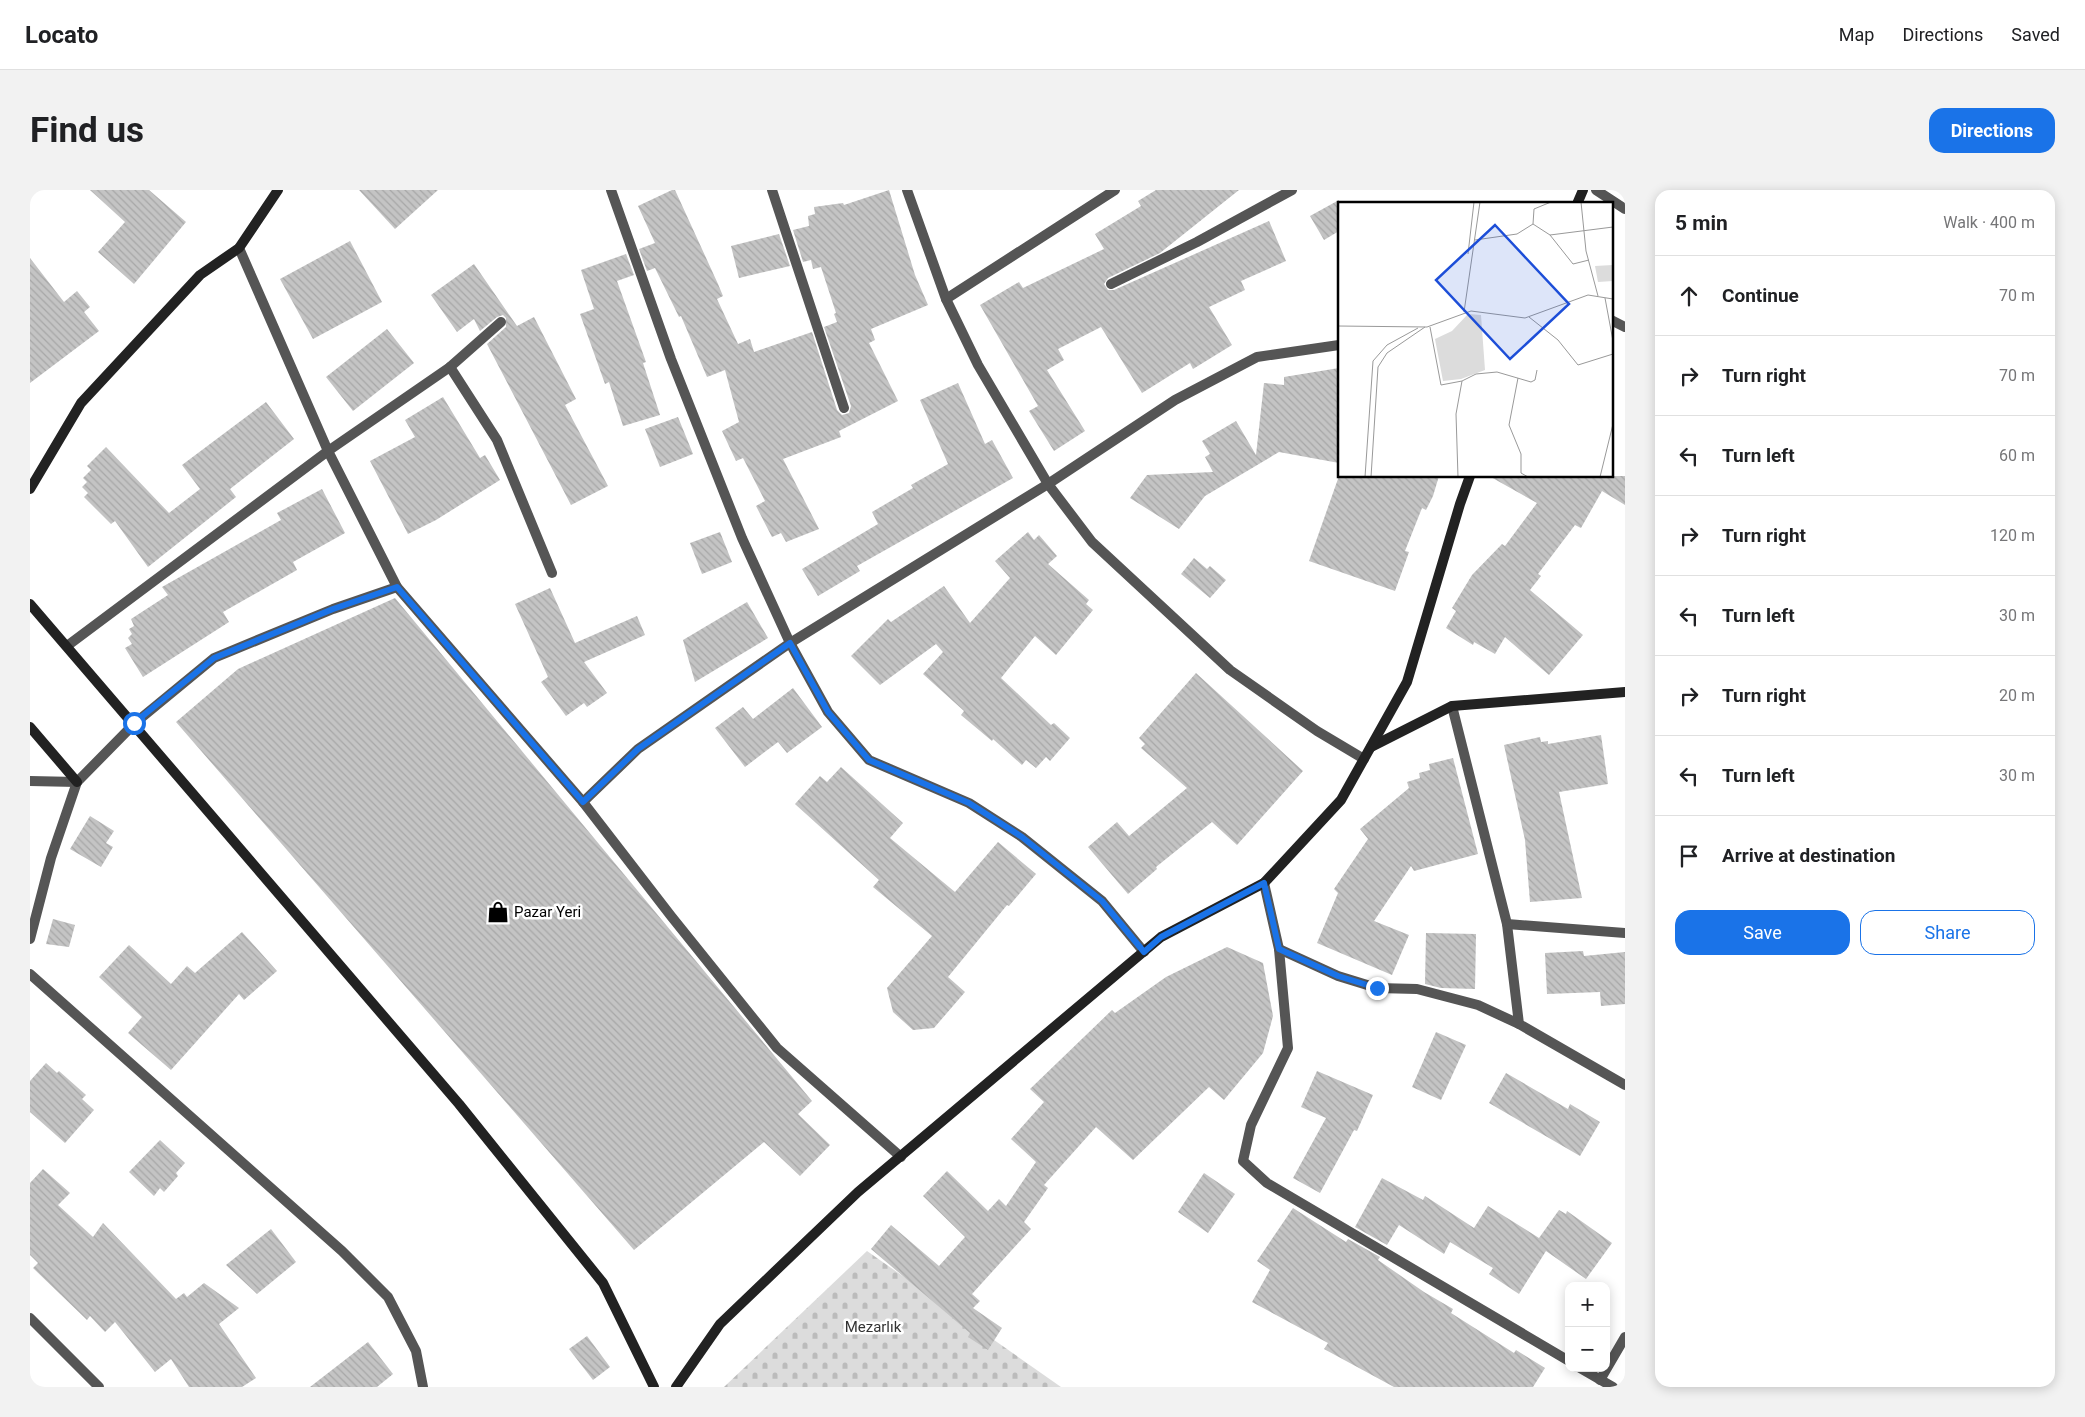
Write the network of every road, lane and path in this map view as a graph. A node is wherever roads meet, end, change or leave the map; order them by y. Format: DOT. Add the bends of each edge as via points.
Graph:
graph roads {
  1 [pos="278,190"];
  2 [pos="611,190"];
  3 [pos="772,190"];
  4 [pos="907,190"];
  5 [pos="1115,190"];
  6 [pos="1292,190"];
  7 [pos="1583,190"];
  8 [pos="1596,190"];
  9 [pos="1577,202"];
  10 [pos="1625,209"];
  11 [pos="239,248"];
  12 [pos="1111,284"];
  13 [pos="946,298"];
  14 [pos="1612,320"];
  15 [pos="501,322"];
  16 [pos="1625,327"];
  17 [pos="1338,345"];
  18 [pos="450,366"];
  19 [pos="844,408"];
  20 [pos="328,451"];
  21 [pos="1469,478"];
  22 [pos="1048,484"];
  23 [pos="30,489"];
  24 [pos="552,573"];
  25 [pos="397,587"];
  26 [pos="30,604"];
  27 [pos="790,643"];
  28 [pos="67,646"];
  29 [pos="1625,692"];
  30 [pos="1452,706"];
  31 [pos="134,723"];
  32 [pos="30,727"];
  33 [pos="1371,748"];
  34 [pos="1364,759"];
  35 [pos="30,781"];
  36 [pos="77,782"];
  37 [pos="583,802"];
  38 [pos="1264,883"];
  39 [pos="1507,924"];
  40 [pos="1625,933"];
  41 [pos="30,939"];
  42 [pos="1279,949"];
  43 [pos="1144,952"];
  44 [pos="30,974"];
  45 [pos="1519,1024"];
  46 [pos="1625,1085"];
  47 [pos="901,1157"];
  48 [pos="30,1318"];
  49 [pos="1625,1337"];
  50 [pos="1565,1359"];
  51 [pos="1587,1372"];
  52 [pos="1600,1380"];
  53 [pos="99,1387"];
  54 [pos="423,1387"];
  55 [pos="654,1387"];
  56 [pos="676,1387"];
  57 [pos="1613,1387"];
  1 -- 11 [label="main road"];
  2 -- 27 [label="street" via="671,359 742,538"];
  3 -- 19 [label="street"];
  4 -- 13 [label="street"];
  5 -- 13 [label="street"];
  6 -- 12 [label="street"];
  7 -- 9 [label="main road"];
  8 -- 10 [label="street"];
  11 -- 20 [label="street"];
  11 -- 23 [label="main road" via="200,275 81,403"];
  13 -- 22 [label="street" via="978,365"];
  14 -- 16 [label="street"];
  15 -- 18 [label="street"];
  17 -- 22 [label="street" via="1257,357 1175,400"];
  18 -- 20 [label="street"];
  18 -- 24 [label="street" via="497,440"];
  20 -- 25 [label="street"];
  20 -- 28 [label="street"];
  21 -- 33 [label="main road" via="1407,682"];
  22 -- 27 [label="street"];
  22 -- 34 [label="street" via="1092,542 1230,670 1317,731"];
  25 -- 31 [label="street" via="333,609 214,658"];
  25 -- 37 [label="street"];
  26 -- 28 [label="main road"];
  27 -- 37 [label="street" via="638,749"];
  27 -- 43 [label="street" via="828,712 869,760 969,803 1022,837 1102,901"];
  28 -- 31 [label="main road"];
  29 -- 30 [label="main road"];
  30 -- 33 [label="main road"];
  30 -- 39 [label="street"];
  31 -- 36 [label="street"];
  31 -- 55 [label="main road" via="459,1104 603,1283"];
  32 -- 36 [label="main road"];
  33 -- 34 [label="main road"];
  34 -- 38 [label="main road" via="1341,800"];
  35 -- 36 [label="street"];
  36 -- 41 [label="street"];
  37 -- 47 [label="street" via="777,1048"];
  38 -- 42 [label="street"];
  38 -- 43 [label="main road" via="1161,937"];
  39 -- 40 [label="street"];
  39 -- 45 [label="street"];
  42 -- 45 [label="street" via="1338,976 1369,986 1417,989 1461,1000"];
  42 -- 50 [label="street" via="1288,1048 1251,1125 1243,1161 1267,1183"];
  43 -- 47 [label="main road"];
  44 -- 54 [label="street" via="342,1251 388,1297 416,1351"];
  45 -- 46 [label="street"];
  47 -- 56 [label="main road" via="858,1192 720,1324"];
  48 -- 53 [label="street"];
  49 -- 52 [label="street"];
  51 -- 52 [label="street"];
  52 -- 57 [label="street"];
}
